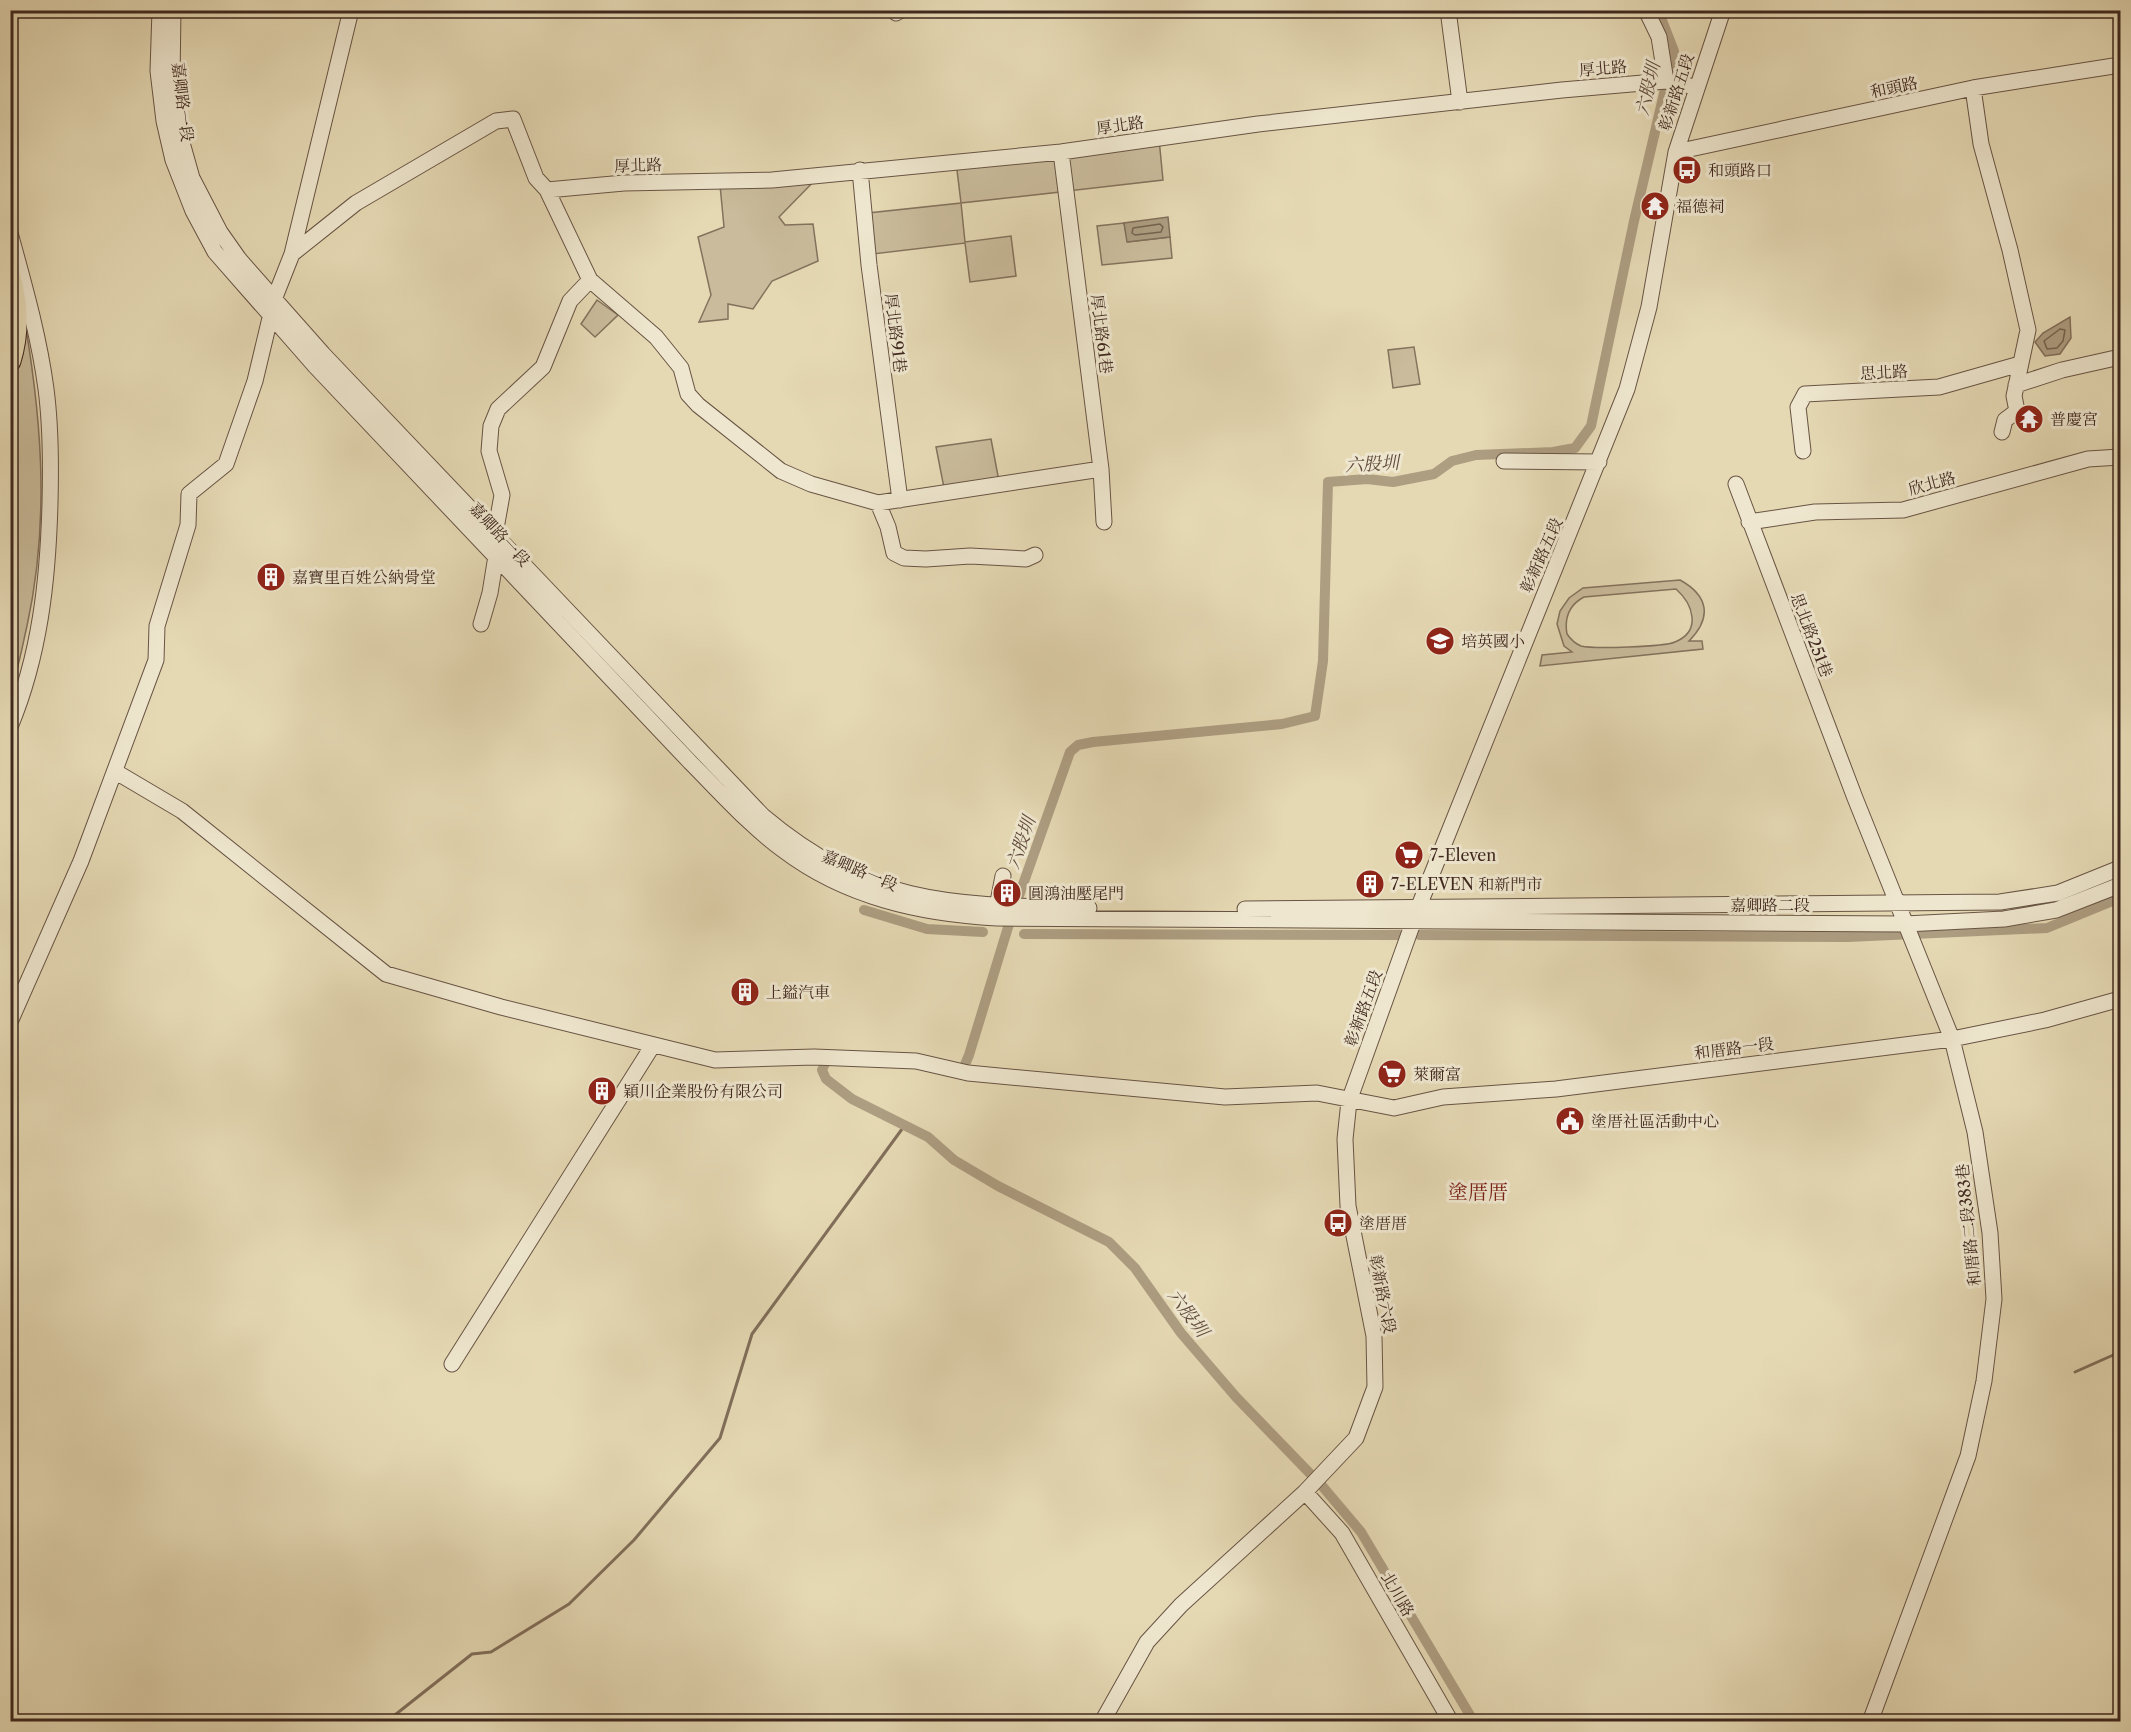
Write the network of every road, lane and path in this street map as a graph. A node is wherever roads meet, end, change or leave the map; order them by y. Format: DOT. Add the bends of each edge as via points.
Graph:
graph roads {
  1 [pos="160,10"];
  2 [pos="173,10"];
  3 [pos="351,10"];
  4 [pos="1448,10"];
  5 [pos="1646,10"];
  6 [pos="1724,10"];
  7 [pos="2121,64"];
  8 [pos="1666,81"];
  9 [pos="1695,87"];
  10 [pos="1973,88"];
  11 [pos="1460,102"];
  12 [pos="1061,152"];
  13 [pos="1676,152"];
  14 [pos="860,170"];
  15 [pos="547,190"];
  16 [pos="10,233"];
  17 [pos="292,254"];
  18 [pos="10,277"];
  19 [pos="590,280"];
  20 [pos="275,297"];
  21 [pos="270,316"];
  22 [pos="2121,357"];
  23 [pos="10,361"];
  24 [pos="2020,364"];
  25 [pos="2016,385"];
  26 [pos="2002,432"];
  27 [pos="1803,451"];
  28 [pos="2121,457"];
  29 [pos="1504,461"];
  30 [pos="1599,462"];
  31 [pos="1101,469"];
  32 [pos="1736,484"];
  33 [pos="900,500"];
  34 [pos="878,503"];
  35 [pos="1104,522"];
  36 [pos="1749,522"];
  37 [pos="495,534"];
  38 [pos="1035,555"];
  39 [pos="496,556"];
  40 [pos="481,624"];
  41 [pos="10,727"];
  42 [pos="116,772"];
  43 [pos="1855,798"];
  44 [pos="2121,868"];
  45 [pos="1003,876"];
  46 [pos="2121,885"];
  47 [pos="1897,903"];
  48 [pos="997,912"];
  49 [pos="1416,913"];
  50 [pos="1909,932"];
  51 [pos="2121,999"];
  52 [pos="10,1022"];
  53 [pos="1952,1039"];
  54 [pos="653,1045"];
  55 [pos="1349,1101"];
  56 [pos="452,1364"];
  57 [pos="1305,1492"];
  58 [pos="1102,1722"];
  59 [pos="1451,1722"];
  60 [pos="1870,1722"];
  1 -- 21 [label="street, 嘉卿路一段" via="158,71 173,160 215,252"];
  2 -- 20 [label="street, 嘉卿路一段" via="174,90 179,132 192,178 232,250"];
  3 -- 17 [label="street"];
  4 -- 11 [label="street"];
  5 -- 8 [label="street" via="1659,38"];
  6 -- 9 [label="street, 彰新路五段"];
  7 -- 10 [label="street, 和頭路"];
  8 -- 9 [label="street, 厚北路"];
  8 -- 11 [label="street, 厚北路"];
  9 -- 13 [label="street, 彰新路五段"];
  10 -- 13 [label="street, 和頭路"];
  10 -- 24 [label="street" via="1981,144 2028,330"];
  11 -- 12 [label="street, 厚北路" via="1258,124"];
  12 -- 14 [label="street, 厚北路"];
  12 -- 31 [label="street, 厚北路61巷"];
  13 -- 30 [label="street, 彰新路五段" via="1649,307 1627,389"];
  14 -- 15 [label="street, 厚北路" via="772,180 624,183"];
  14 -- 33 [label="street, 厚北路91巷"];
  15 -- 17 [label="street" via="536,178 513,119 496,121 356,203"];
  15 -- 19 [label="street"];
  16 -- 41 [label="street" via="36,331 51,449 47,585 27,687"];
  17 -- 20 [label="street"];
  18 -- 23 [label="highway" via="18,306 16,342"];
  19 -- 34 [label="street" via="656,337 681,368 688,394 698,405 762,458 811,484"];
  19 -- 37 [label="street" via="570,301 543,367 498,409 491,426 489,451 502,495"];
  20 -- 21 [label="street"];
  20 -- 37 [label="street, 嘉卿路一段" via="323,354"];
  21 -- 39 [label="street, 嘉卿路一段"];
  21 -- 42 [label="street" via="255,381 226,464 189,494 188,525 157,626 156,660"];
  22 -- 25 [label="street"];
  24 -- 25 [label="street"];
  24 -- 27 [label="street, 思北路" via="1939,387 1806,394 1798,406"];
  25 -- 26 [label="street" via="2017,411 2005,420"];
  28 -- 36 [label="street, 欣北路" via="2088,459 1903,510 1815,512"];
  29 -- 30 [label="street"];
  30 -- 49 [label="street, 彰新路五段"];
  31 -- 33 [label="street"];
  31 -- 35 [label="street, 厚北路61巷"];
  32 -- 36 [label="street, 思北路251巷"];
  33 -- 34 [label="street"];
  34 -- 38 [label="street" via="894,552 904,558 1026,559"];
  36 -- 43 [label="street, 思北路251巷"];
  37 -- 39 [label="street"];
  37 -- 48 [label="street, 嘉卿路一段" via="733,787 782,833 859,879 911,896"];
  39 -- 40 [label="street"];
  39 -- 48 [label="street, 嘉卿路一段" via="690,762 783,850 827,878 875,899 916,910"];
  42 -- 52 [label="street"];
  42 -- 54 [label="street, 和厝路一段" via="182,811 386,974"];
  43 -- 47 [label="street, 和厝路二段383巷"];
  44 -- 47 [label="street, 嘉卿路二段" via="2058,893 2000,902"];
  45 -- 48 [label="street"];
  46 -- 50 [label="street, 嘉卿路二段" via="2056,910"];
  47 -- 49 [label="street, 嘉卿路二段"];
  47 -- 50 [label="street, 和厝路二段383巷"];
  48 -- 49 [label="street"];
  49 -- 50 [label="street, 嘉卿路二段"];
  49 -- 55 [label="street, 彰新路五段"];
  50 -- 53 [label="street, 和厝路二段383巷"];
  51 -- 53 [label="street, 和厝路一段"];
  53 -- 55 [label="street, 和厝路一段" via="1556,1089 1443,1097 1394,1108"];
  53 -- 60 [label="street, 和厝路二段383巷" via="1975,1132 1990,1233 1994,1299 1984,1381 1964,1472"];
  54 -- 55 [label="street, 和厝路一段" via="715,1060 916,1061 961,1070 1225,1096 1317,1094"];
  54 -- 56 [label="street"];
  55 -- 57 [label="street, 彰新路六段" via="1345,1138 1348,1206 1374,1336 1375,1387 1356,1438"];
  57 -- 58 [label="street" via="1181,1605 1147,1642"];
  57 -- 59 [label="street, 北川路" via="1342,1533"];
}
